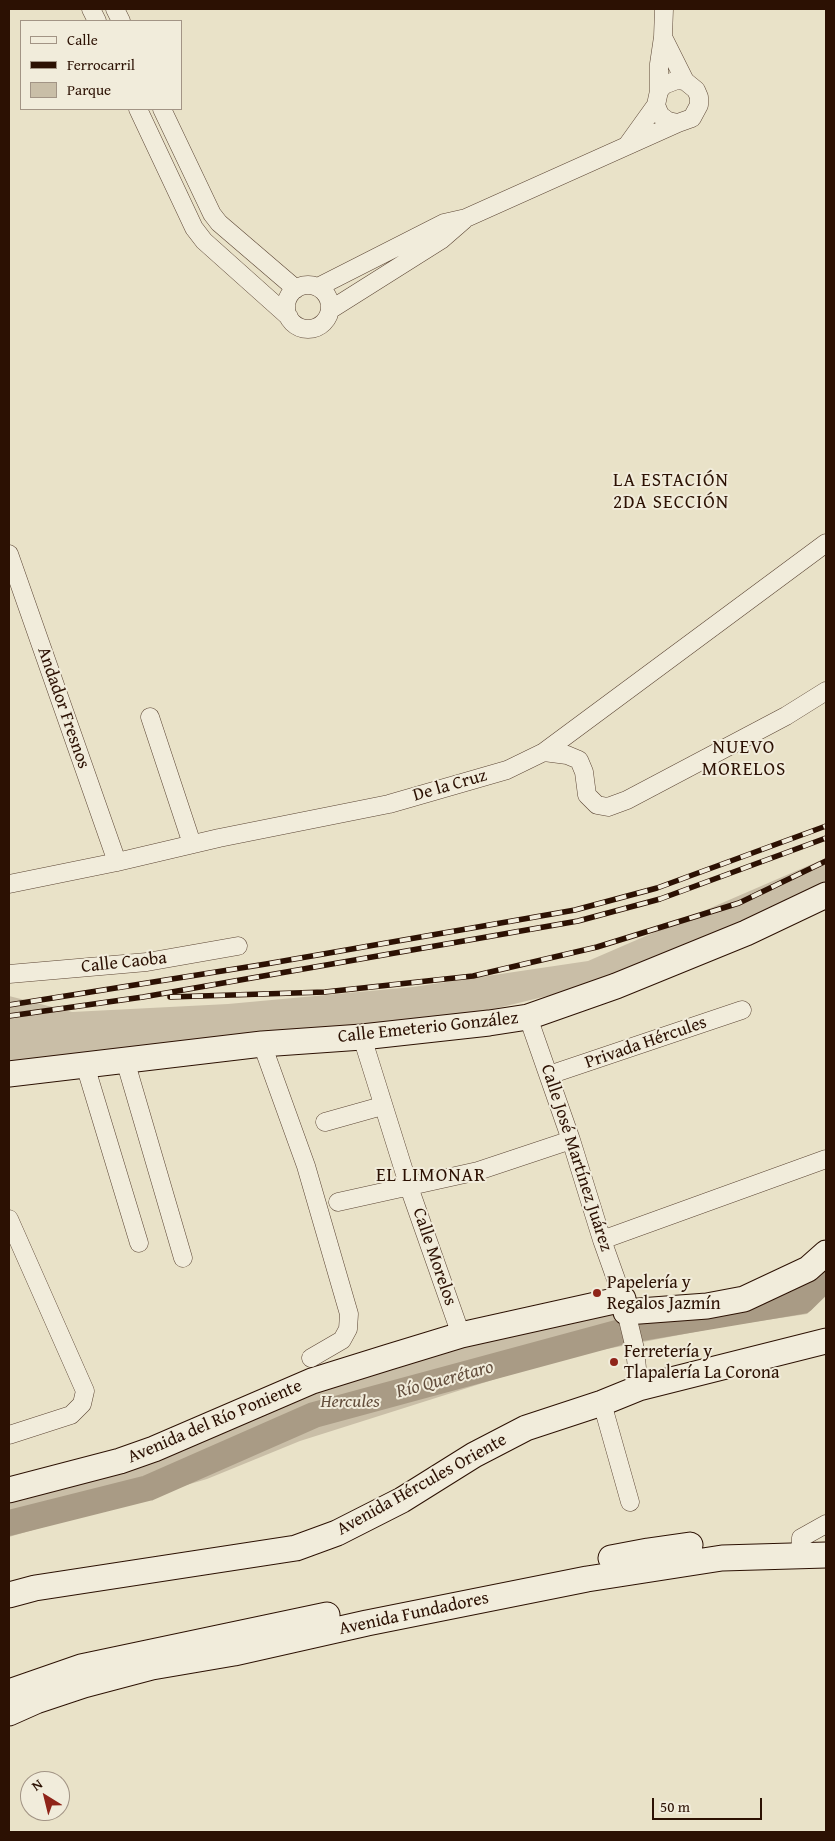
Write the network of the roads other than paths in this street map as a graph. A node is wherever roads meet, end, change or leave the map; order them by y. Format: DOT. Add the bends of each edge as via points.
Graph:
graph roads {
  1 [pos="664,9"];
  2 [pos="663,37"];
  3 [pos="685,81"];
  4 [pos="658,98"];
  5 [pos="138,110"];
  6 [pos="162,110"];
  7 [pos="678,123"];
  8 [pos="626,146"];
  9 [pos="466,218"];
  10 [pos="318,287"];
  11 [pos="296,289"];
  12 [pos="330,310"];
  13 [pos="289,317"];
  14 [pos="826,543"];
  15 [pos="9,554"];
  16 [pos="826,691"];
  17 [pos="150,716"];
  18 [pos="544,752"];
  19 [pos="192,844"];
  20 [pos="117,862"];
  21 [pos="9,884"];
  22 [pos="826,896"];
  23 [pos="238,946"];
  24 [pos="9,974"];
  25 [pos="742,1010"];
  26 [pos="528,1017"];
  27 [pos="362,1037"];
  28 [pos="262,1044"];
  29 [pos="125,1060"];
  30 [pos="86,1065"];
  31 [pos="9,1074"];
  32 [pos="549,1075"];
  33 [pos="382,1106"];
  34 [pos="325,1122"];
  35 [pos="571,1140"];
  36 [pos="826,1159"];
  37 [pos="409,1187"];
  38 [pos="338,1202"];
  39 [pos="9,1219"];
  40 [pos="602,1240"];
  41 [pos="139,1243"];
  42 [pos="826,1253"];
  43 [pos="183,1258"];
  44 [pos="626,1311"];
  45 [pos="461,1335"];
  46 [pos="826,1341"];
  47 [pos="311,1358"];
  48 [pos="639,1388"];
  49 [pos="602,1403"];
  50 [pos="9,1435"];
  51 [pos="9,1490"];
  52 [pos="630,1502"];
  53 [pos="826,1524"];
  54 [pos="826,1538"];
  55 [pos="801,1547"];
  56 [pos="826,1554"];
  57 [pos="9,1595"];
  58 [pos="9,1692"];
  59 [pos="9,1712"];
  1 -- 2 [label="street"];
  2 -- 3 [label="street"];
  2 -- 4 [label="street"];
  3 -- 4 [label="street" via="670,81"];
  3 -- 7 [label="street" via="696,90 699,105 692,118"];
  4 -- 7 [label="street" via="660,114 668,121"];
  4 -- 8 [label="street"];
  5 -- 13 [label="street" via="194,228 204,241"];
  6 -- 11 [label="street" via="212,214"];
  7 -- 8 [label="street"];
  8 -- 9 [label="street"];
  9 -- 10 [label="street" via="444,223"];
  9 -- 12 [label="street" via="441,240"];
  10 -- 11 [label="street"];
  10 -- 12 [label="street" via="330,301"];
  11 -- 13 [label="street" via="286,307"];
  12 -- 13 [label="street" via="326,321 317,328 296,326"];
  14 -- 18 [label="street, De la Cruz"];
  15 -- 20 [label="street, Andador Fresnos"];
  16 -- 18 [label="street" via="786,716 627,800 608,806 596,805 588,795 580,760"];
  17 -- 19 [label="street"];
  18 -- 19 [label="street, De la Cruz" via="507,770 389,804"];
  19 -- 20 [label="street, De la Cruz"];
  20 -- 21 [label="street, De la Cruz"];
  22 -- 26 [label="street, Calle Emeterio González" via="746,934"];
  23 -- 24 [label="street, Calle Caoba" via="147,962"];
  25 -- 32 [label="street, Privada Hércules"];
  26 -- 27 [label="street, Calle Emeterio González"];
  26 -- 32 [label="street, Calle José Martínez Juárez"];
  27 -- 28 [label="street, Calle Emeterio González"];
  27 -- 33 [label="street, Calle Morelos"];
  28 -- 29 [label="street, Calle Emeterio González"];
  28 -- 47 [label="street" via="306,1166 349,1314 348,1329 342,1340"];
  29 -- 30 [label="street, Calle Emeterio González"];
  29 -- 43 [label="street"];
  30 -- 31 [label="street, Calle Emeterio González"];
  30 -- 41 [label="street"];
  32 -- 35 [label="street, Calle José Martínez Juárez"];
  33 -- 34 [label="street"];
  33 -- 37 [label="street, Calle Morelos"];
  35 -- 37 [label="street" via="478,1171"];
  35 -- 40 [label="street, Calle José Martínez Juárez"];
  36 -- 40 [label="street"];
  37 -- 38 [label="street"];
  37 -- 45 [label="street, Calle Morelos"];
  39 -- 50 [label="street" via="84,1391 82,1404 71,1415"];
  40 -- 44 [label="street, Calle José Martínez Juárez"];
  42 -- 44 [label="street, Avenida del Río Poniente" via="808,1269 744,1299 707,1306"];
  44 -- 45 [label="street, Avenida del Río Poniente"];
  44 -- 48 [label="street, Calle José Martínez Juárez" via="635,1349"];
  45 -- 51 [label="street, Avenida del Río Poniente" via="312,1381 120,1461"];
  46 -- 48 [label="street, Avenida Hércules Oriente"];
  48 -- 49 [label="street, Avenida Hércules Oriente"];
  49 -- 52 [label="street"];
  49 -- 57 [label="street, Avenida Hércules Oriente" via="526,1428 402,1500 337,1533 296,1548 35,1588"];
  53 -- 55 [label="street"];
  54 -- 55 [label="street, Avenida Fundadores"];
  55 -- 56 [label="street, Avenida Fundadores"];
  55 -- 58 [label="street, Avenida Fundadores" via="717,1542 638,1552 147,1652 81,1667"];
  55 -- 59 [label="street, Avenida Fundadores" via="648,1568 367,1623 234,1654 152,1668 84,1685"];
}
